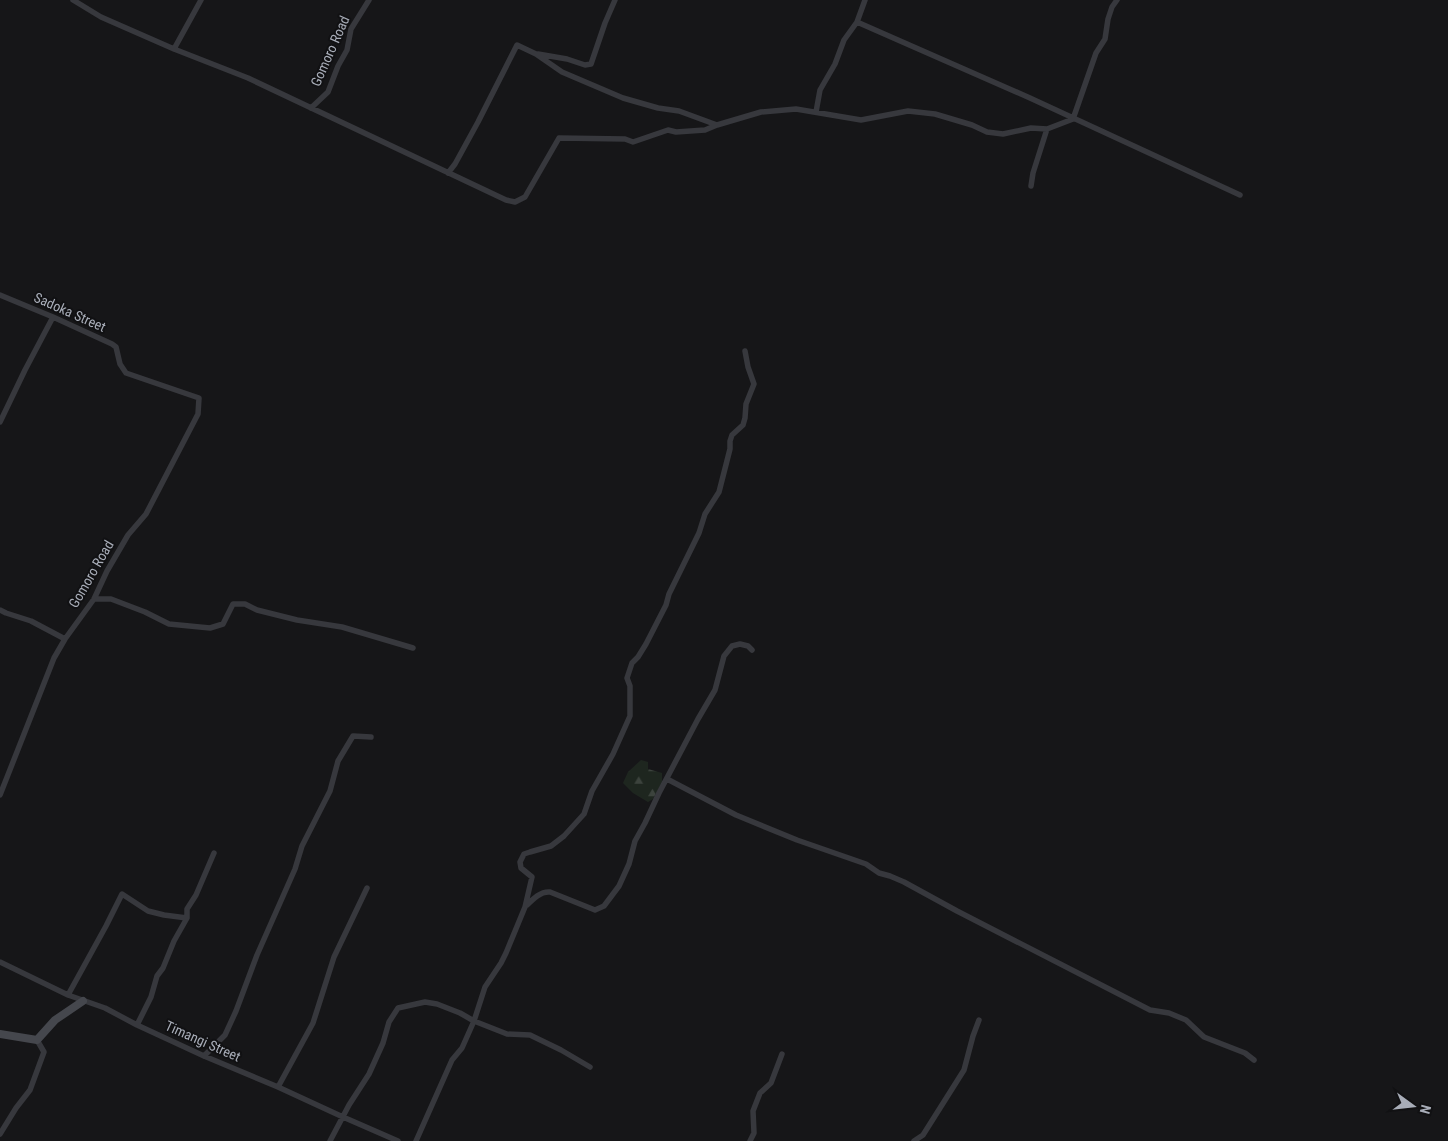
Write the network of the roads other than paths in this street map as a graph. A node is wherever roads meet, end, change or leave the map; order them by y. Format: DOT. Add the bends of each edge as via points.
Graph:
graph roads {
  1 [pos="73,0"];
  2 [pos="201,0"];
  3 [pos="369,0"];
  4 [pos="616,0"];
  5 [pos="865,0"];
  6 [pos="1117,0"];
  7 [pos="857,22"];
  8 [pos="174,49"];
  9 [pos="536,54"];
  10 [pos="311,108"];
  11 [pos="816,112"];
  12 [pos="1073,118"];
  13 [pos="717,125"];
  14 [pos="1047,129"];
  15 [pos="448,172"];
  16 [pos="1031,186"];
  17 [pos="1240,195"];
  18 [pos="0,295"];
  19 [pos="54,317"];
  20 [pos="745,351"];
  21 [pos="199,398"];
  22 [pos="0,422"];
  23 [pos="94,599"];
  24 [pos="0,610"];
  25 [pos="65,638"];
  26 [pos="413,648"];
  27 [pos="752,650"];
  28 [pos="371,738"];
  29 [pos="667,779"];
  30 [pos="0,795"];
  31 [pos="214,852"];
  32 [pos="367,888"];
  33 [pos="525,907"];
  34 [pos="187,918"];
  35 [pos="0,962"];
  36 [pos="68,995"];
  37 [pos="83,1001"];
  38 [pos="979,1020"];
  39 [pos="474,1021"];
  40 [pos="137,1025"];
  41 [pos="0,1034"];
  42 [pos="37,1040"];
  43 [pos="782,1054"];
  44 [pos="204,1056"];
  45 [pos="1254,1060"];
  46 [pos="590,1067"];
  47 [pos="278,1087"];
  48 [pos="343,1118"];
  49 [pos="0,1134"];
  50 [pos="330,1141"];
  51 [pos="398,1141"];
  52 [pos="416,1141"];
  53 [pos="750,1141"];
  54 [pos="914,1141"];
  1 -- 8 [label="street" via="100,18"];
  2 -- 8 [label="street"];
  3 -- 10 [label="street, Gomoro Road" via="351,29 347,50 328,92"];
  4 -- 9 [label="street" via="591,64"];
  5 -- 7 [label="street"];
  6 -- 12 [label="street"];
  7 -- 11 [label="street" via="844,40 820,90"];
  7 -- 12 [label="street"];
  8 -- 10 [label="street" via="248,78"];
  9 -- 13 [label="street" via="562,72 623,98 680,111"];
  9 -- 15 [label="street" via="517,45"];
  10 -- 15 [label="street"];
  11 -- 13 [label="street" via="796,109 761,112"];
  11 -- 14 [label="street" via="861,120 908,111 935,114 987,132 1003,134 1031,128"];
  12 -- 14 [label="street"];
  12 -- 17 [label="street"];
  13 -- 15 [label="street" via="705,130 668,130 633,142 625,139 559,138 525,197 515,202"];
  14 -- 16 [label="street" via="1032,173"];
  18 -- 19 [label="street, Sadoka Street"];
  19 -- 21 [label="street, Sadoka Street" via="116,347 126,373"];
  19 -- 22 [label="street"];
  20 -- 33 [label="street" via="754,384 746,404 743,425 730,441 719,492 668,594 666,605 632,663 627,678 630,716 592,791 584,814 551,846 524,854 520,862 532,877"];
  21 -- 23 [label="street, Gomoro Road" via="198,414 146,514 128,535"];
  23 -- 25 [label="street, Gomoro Road"];
  23 -- 26 [label="street" via="111,600 169,624 210,628 222,624 233,604 245,604 257,610 342,627"];
  24 -- 25 [label="street"];
  25 -- 30 [label="street, Gomoro Road" via="54,658"];
  27 -- 29 [label="street" via="740,644 732,646 724,656 715,690"];
  28 -- 44 [label="street" via="353,736 338,761 330,791 302,846 236,1011 225,1035"];
  29 -- 33 [label="street" via="635,840 619,886 604,906 595,910 546,892"];
  29 -- 45 [label="street" via="736,815 866,864 1150,1010 1186,1020 1204,1037 1245,1053"];
  31 -- 34 [label="street" via="187,909"];
  32 -- 47 [label="street" via="334,957 313,1023"];
  33 -- 39 [label="street" via="501,963 485,987"];
  34 -- 36 [label="street" via="148,911 122,894"];
  34 -- 40 [label="street" via="157,976 151,998"];
  35 -- 36 [label="street, Timangi Street"];
  36 -- 37 [label="street, Timangi Street"];
  37 -- 40 [label="street, Timangi Street" via="110,1010"];
  37 -- 42 [label="street" via="55,1020"];
  38 -- 54 [label="street" via="964,1070 923,1135"];
  39 -- 46 [label="street" via="507,1034 530,1035"];
  39 -- 48 [label="street" via="426,1002 398,1008 372,1066"];
  39 -- 52 [label="street" via="462,1048 452,1060"];
  40 -- 44 [label="street, Timangi Street"];
  41 -- 42 [label="street"];
  42 -- 49 [label="street" via="44,1052 30,1090"];
  43 -- 53 [label="street" via="770,1084 760,1093 753,1111 754,1133"];
  44 -- 47 [label="street, Timangi Street"];
  47 -- 48 [label="street, Timangi Street"];
  48 -- 50 [label="street"];
  48 -- 51 [label="street, Timangi Street"];
}
